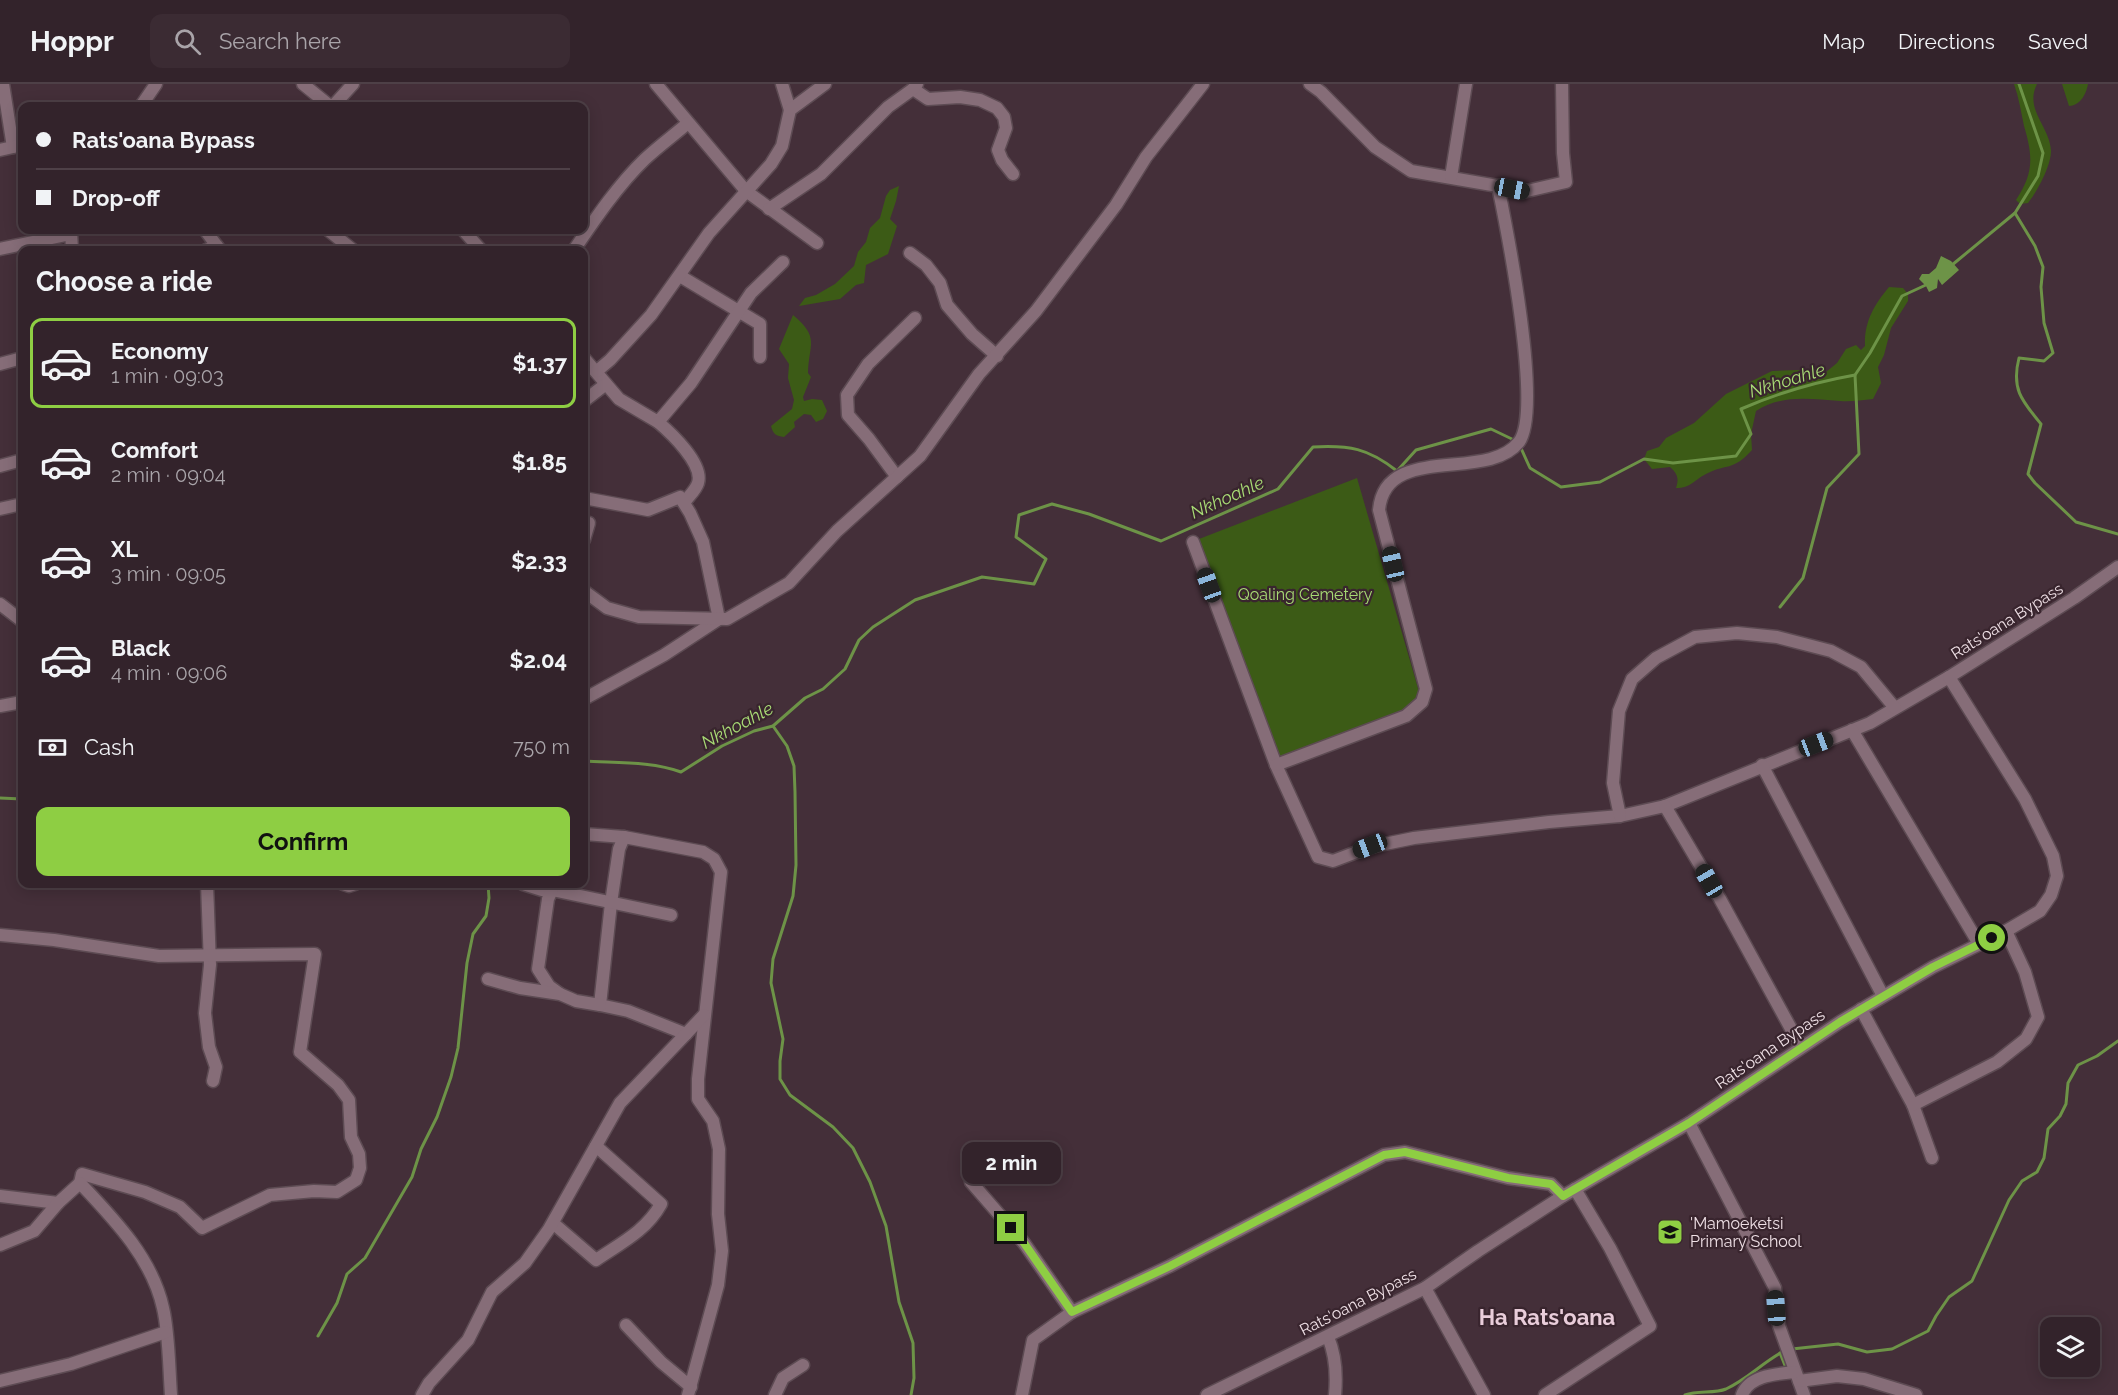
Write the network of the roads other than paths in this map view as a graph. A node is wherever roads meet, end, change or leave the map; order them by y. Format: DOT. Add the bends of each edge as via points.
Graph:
graph roads {
  1 [pos="3,84"];
  2 [pos="156,84"];
  3 [pos="303,84"];
  4 [pos="352,84"];
  5 [pos="656,84"];
  6 [pos="782,84"];
  7 [pos="825,84"];
  8 [pos="1203,84"];
  9 [pos="1310,84"];
  10 [pos="1466,84"];
  11 [pos="1562,84"];
  12 [pos="915,87"];
  13 [pos="317,96"];
  14 [pos="144,102"];
  15 [pos="312,102"];
  16 [pos="325,102"];
  17 [pos="335,102"];
  18 [pos="790,110"];
  19 [pos="688,123"];
  20 [pos="12,147"];
  21 [pos="1013,174"];
  22 [pos="1451,177"];
  23 [pos="1498,186"];
  24 [pos="746,191"];
  25 [pos="769,209"];
  26 [pos="588,229"];
  27 [pos="63,234"];
  28 [pos="333,234"];
  29 [pos="467,234"];
  30 [pos="817,243"];
  31 [pos="348,246"];
  32 [pos="477,246"];
  33 [pos="0,249"];
  34 [pos="910,253"];
  35 [pos="783,262"];
  36 [pos="680,276"];
  37 [pos="738,310"];
  38 [pos="915,318"];
  39 [pos="997,356"];
  40 [pos="760,357"];
  41 [pos="18,359"];
  42 [pos="588,362"];
  43 [pos="0,364"];
  44 [pos="597,371"];
  45 [pos="606,384"];
  46 [pos="588,397"];
  47 [pos="658,422"];
  48 [pos="18,461"];
  49 [pos="0,466"];
  50 [pos="897,477"];
  51 [pos="588,499"];
  52 [pos="684,503"];
  53 [pos="18,505"];
  54 [pos="0,509"];
  55 [pos="589,523"];
  56 [pos="588,526"];
  57 [pos="1194,542"];
  58 [pos="2117,568"];
  59 [pos="588,594"];
  60 [pos="0,604"];
  61 [pos="18,618"];
  62 [pos="719,619"];
  63 [pos="1949,677"];
  64 [pos="588,697"];
  65 [pos="18,703"];
  66 [pos="0,706"];
  67 [pos="1895,708"];
  68 [pos="1852,730"];
  69 [pos="1276,765"];
  70 [pos="1762,765"];
  71 [pos="1665,806"];
  72 [pos="1620,816"];
  73 [pos="588,834"];
  74 [pos="624,837"];
  75 [pos="207,888"];
  76 [pos="551,888"];
  77 [pos="555,888"];
  78 [pos="611,903"];
  79 [pos="670,915"];
  80 [pos="2006,932"];
  81 [pos="0,935"];
  82 [pos="1979,944"];
  83 [pos="209,955"];
  84 [pos="488,979"];
  85 [pos="560,994"];
  86 [pos="1883,996"];
  87 [pos="600,1005"];
  88 [pos="1861,1009"];
  89 [pos="704,1015"];
  90 [pos="686,1034"];
  91 [pos="1801,1047"];
  92 [pos="213,1081"];
  93 [pos="1913,1105"];
  94 [pos="1689,1123"];
  95 [pos="596,1146"];
  96 [pos="1932,1158"];
  97 [pos="971,1182"];
  98 [pos="80,1183"];
  99 [pos="1575,1190"];
  100 [pos="0,1196"];
  101 [pos="1563,1196"];
  102 [pos="58,1203"];
  103 [pos="553,1223"];
  104 [pos="0,1245"];
  105 [pos="1425,1288"];
  106 [pos="1072,1312"];
  107 [pos="626,1325"];
  108 [pos="166,1332"];
  109 [pos="1328,1336"];
  110 [pos="803,1365"];
  111 [pos="1797,1376"];
  112 [pos="0,1381"];
  113 [pos="690,1391"];
  114 [pos="171,1395"];
  115 [pos="422,1395"];
  116 [pos="775,1395"];
  117 [pos="1022,1395"];
  118 [pos="1207,1395"];
  119 [pos="1335,1395"];
  120 [pos="1484,1395"];
  121 [pos="1545,1395"];
  122 [pos="1742,1395"];
  123 [pos="1804,1395"];
  124 [pos="1916,1395"];
  1 -- 20 [label="street"];
  2 -- 14 [label="street"];
  3 -- 13 [label="street"];
  4 -- 17 [label="street"];
  5 -- 19 [label="street"];
  6 -- 18 [label="street"];
  7 -- 18 [label="street"];
  8 -- 39 [label="street" via="1146,157 1093,237"];
  9 -- 22 [label="street" via="1375,147 1411,171"];
  10 -- 22 [label="street"];
  11 -- 23 [label="street" via="1566,182 1527,191"];
  12 -- 21 [label="street" via="928,99 960,97 997,108 1006,128 998,150"];
  12 -- 25 [label="street" via="888,106 821,174"];
  13 -- 15 [label="street"];
  13 -- 16 [label="street"];
  18 -- 24 [label="street" via="782,146"];
  19 -- 24 [label="street"];
  19 -- 26 [label="street" via="646,158"];
  22 -- 23 [label="street"];
  23 -- 69 [label="street" via="1519,296 1526,381 1524,431 1519,442 1499,458 1412,470 1389,484 1380,500 1379,510 1425,689 1422,702 1406,716"];
  24 -- 25 [label="street"];
  24 -- 36 [label="street" via="709,233"];
  25 -- 30 [label="street"];
  27 -- 33 [label="street"];
  28 -- 31 [label="street"];
  29 -- 32 [label="street"];
  34 -- 39 [label="street" via="940,283 947,305"];
  35 -- 37 [label="street" via="760,282"];
  36 -- 37 [label="street"];
  36 -- 44 [label="street" via="651,315"];
  37 -- 40 [label="street" via="760,324"];
  37 -- 47 [label="street" via="691,383"];
  38 -- 50 [label="street" via="868,364 847,395 848,415"];
  39 -- 50 [label="street" via="979,374 920,456"];
  41 -- 43 [label="street"];
  42 -- 44 [label="street"];
  44 -- 45 [label="street"];
  45 -- 46 [label="street"];
  45 -- 47 [label="street" via="619,399"];
  47 -- 52 [label="street" via="690,457 699,473 698,483"];
  48 -- 49 [label="street"];
  50 -- 62 [label="street" via="837,531 789,583 727,619"];
  51 -- 52 [label="street" via="648,510 680,497"];
  52 -- 62 [label="street" via="703,542"];
  53 -- 54 [label="street"];
  55 -- 56 [label="street"];
  57 -- 69 [label="street"];
  58 -- 63 [label="street, Rats'oana Bypass"];
  59 -- 62 [label="street" via="607,608 639,617"];
  60 -- 61 [label="street"];
  62 -- 64 [label="street"];
  63 -- 67 [label="street"];
  63 -- 80 [label="street, Rats'oana Bypass" via="2025,799 2053,856 2057,876 2051,895 2040,911"];
  65 -- 66 [label="street"];
  67 -- 68 [label="street"];
  67 -- 72 [label="street" via="1861,667 1831,651 1777,637 1737,633 1695,638 1656,658 1632,679 1619,711 1613,783"];
  68 -- 70 [label="street"];
  68 -- 82 [label="street"];
  69 -- 72 [label="street" via="1318,857 1333,861 1370,846 1414,838"];
  70 -- 71 [label="street"];
  70 -- 86 [label="street"];
  71 -- 72 [label="street"];
  71 -- 91 [label="street"];
  73 -- 74 [label="street"];
  74 -- 78 [label="street"];
  74 -- 89 [label="street" via="703,852 714,859 721,872"];
  75 -- 83 [label="street"];
  76 -- 85 [label="street" via="538,969"];
  77 -- 78 [label="street"];
  78 -- 79 [label="street"];
  78 -- 87 [label="street"];
  80 -- 82 [label="street, Rats'oana Bypass"];
  80 -- 93 [label="street" via="2025,972 2038,1017 2026,1039 1998,1062"];
  81 -- 83 [label="street" via="159,956"];
  82 -- 86 [label="street, Rats'oana Bypass"];
  83 -- 92 [label="street" via="205,1013 216,1067"];
  83 -- 98 [label="street" via="315,954 300,1052 338,1085 349,1100 351,1137 359,1154 356,1180 337,1192 270,1195 202,1228 180,1207 145,1192 82,1174"];
  84 -- 85 [label="street"];
  85 -- 87 [label="street"];
  86 -- 88 [label="street, Rats'oana Bypass"];
  87 -- 90 [label="street" via="628,1011"];
  88 -- 91 [label="street, Rats'oana Bypass"];
  88 -- 93 [label="street"];
  89 -- 90 [label="street"];
  89 -- 113 [label="street" via="698,1099 713,1121 719,1149 722,1251 718,1285"];
  90 -- 95 [label="street" via="620,1104"];
  91 -- 94 [label="street, Rats'oana Bypass"];
  93 -- 96 [label="street"];
  94 -- 99 [label="street, Rats'oana Bypass"];
  94 -- 111 [label="street" via="1775,1288 1779,1326"];
  95 -- 103 [label="street"];
  95 -- 103 [label="street" via="661,1204 653,1220 596,1260"];
  97 -- 106 [label="street" via="1024,1243"];
  98 -- 102 [label="street"];
  98 -- 108 [label="street" via="120,1226 141,1257 156,1284"];
  99 -- 101 [label="street, Rats'oana Bypass"];
  99 -- 121 [label="street" via="1650,1326"];
  100 -- 102 [label="street"];
  101 -- 105 [label="street, Rats'oana Bypass"];
  101 -- 106 [label="street" via="1551,1184 1508,1178 1405,1152 1384,1155"];
  102 -- 104 [label="street" via="34,1231"];
  103 -- 115 [label="street" via="525,1263 492,1292 468,1340"];
  105 -- 109 [label="street, Rats'oana Bypass"];
  105 -- 120 [label="street"];
  106 -- 117 [label="street" via="1033,1340"];
  107 -- 113 [label="street"];
  108 -- 112 [label="street" via="71,1364"];
  108 -- 114 [label="street"];
  109 -- 118 [label="street, Rats'oana Bypass"];
  109 -- 119 [label="street" via="1336,1365"];
  110 -- 116 [label="street" via="783,1378"];
  111 -- 122 [label="street" via="1772,1375 1751,1382"];
  111 -- 123 [label="street"];
  111 -- 124 [label="street" via="1864,1379"];
}
